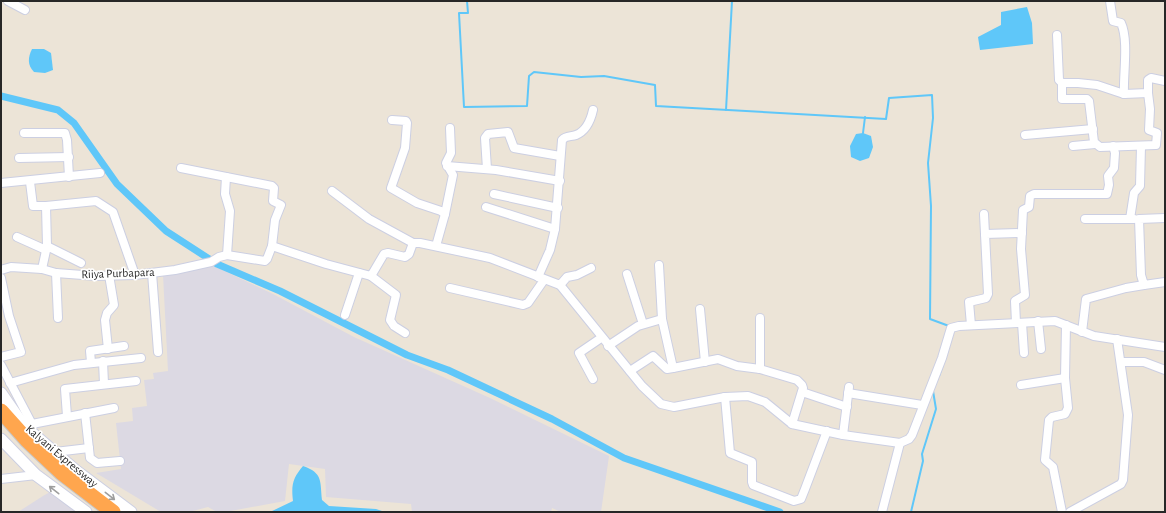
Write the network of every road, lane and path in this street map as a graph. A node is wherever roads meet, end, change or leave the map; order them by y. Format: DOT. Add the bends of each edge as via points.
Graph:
graph roads {
  1 [pos="8,1"];
  2 [pos="1110,1"];
  3 [pos="25,10"];
  4 [pos="1058,35"];
  5 [pos="1165,81"];
  6 [pos="1062,83"];
  7 [pos="1148,93"];
  8 [pos="1124,94"];
  9 [pos="594,110"];
  10 [pos="392,120"];
  11 [pos="450,128"];
  12 [pos="1093,129"];
  13 [pos="24,133"];
  14 [pos="1025,135"];
  15 [pos="1095,144"];
  16 [pos="1073,146"];
  17 [pos="1113,146"];
  18 [pos="1141,146"];
  19 [pos="560,156"];
  20 [pos="69,157"];
  21 [pos="19,158"];
  22 [pos="447,166"];
  23 [pos="181,168"];
  24 [pos="487,169"];
  25 [pos="100,173"];
  26 [pos="69,177"];
  27 [pos="226,177"];
  28 [pos="560,181"];
  29 [pos="30,182"];
  30 [pos="1,183"];
  31 [pos="332,191"];
  32 [pos="494,194"];
  33 [pos="46,206"];
  34 [pos="486,207"];
  35 [pos="558,208"];
  36 [pos="445,214"];
  37 [pos="984,214"];
  38 [pos="1130,218"];
  39 [pos="1165,218"];
  40 [pos="1085,219"];
  41 [pos="1139,219"];
  42 [pos="555,229"];
  43 [pos="1022,233"];
  44 [pos="985,234"];
  45 [pos="17,237"];
  46 [pos="413,243"];
  47 [pos="272,246"];
  48 [pos="436,246"];
  49 [pos="46,248"];
  50 [pos="223,256"];
  51 [pos="80,263"];
  52 [pos="659,266"];
  53 [pos="591,268"];
  54 [pos="42,269"];
  55 [pos="1,270"];
  56 [pos="56,273"];
  57 [pos="152,273"];
  58 [pos="359,273"];
  59 [pos="627,274"];
  60 [pos="109,275"];
  61 [pos="135,275"];
  62 [pos="370,276"];
  63 [pos="1,278"];
  64 [pos="541,278"];
  65 [pos="1165,282"];
  66 [pos="560,285"];
  67 [pos="1144,285"];
  68 [pos="450,288"];
  69 [pos="700,309"];
  70 [pos="345,315"];
  71 [pos="5,318"];
  72 [pos="58,318"];
  73 [pos="760,318"];
  74 [pos="662,319"];
  75 [pos="1038,322"];
  76 [pos="1019,323"];
  77 [pos="643,324"];
  78 [pos="971,325"];
  79 [pos="1066,325"];
  80 [pos="1082,332"];
  81 [pos="405,333"];
  82 [pos="601,338"];
  83 [pos="1117,339"];
  84 [pos="124,346"];
  85 [pos="608,346"];
  86 [pos="1165,347"];
  87 [pos="108,349"];
  88 [pos="1041,350"];
  89 [pos="158,352"];
  90 [pos="1024,353"];
  91 [pos="1,357"];
  92 [pos="141,358"];
  93 [pos="103,361"];
  94 [pos="90,362"];
  95 [pos="705,362"];
  96 [pos="1121,362"];
  97 [pos="1,365"];
  98 [pos="672,368"];
  99 [pos="760,369"];
  100 [pos="1165,370"];
  101 [pos="630,371"];
  102 [pos="1065,378"];
  103 [pos="593,379"];
  104 [pos="136,381"];
  105 [pos="10,383"];
  106 [pos="104,384"];
  107 [pos="1021,385"];
  108 [pos="802,392"];
  109 [pos="1,393"];
  110 [pos="725,397"];
  111 [pos="922,405"];
  112 [pos="846,407"];
  113 [pos="114,408"];
  114 [pos="1,411"];
  115 [pos="85,413"];
  116 [pos="67,416"];
  117 [pos="1,423"];
  118 [pos="792,424"];
  119 [pos="28,425"];
  120 [pos="826,431"];
  121 [pos="843,435"];
  122 [pos="1,439"];
  123 [pos="900,443"];
  124 [pos="89,448"];
  125 [pos="55,452"];
  126 [pos="120,461"];
  127 [pos="36,475"];
  128 [pos="1,479"];
  129 [pos="86,512"];
  130 [pos="98,512"];
  131 [pos="113,512"];
  132 [pos="130,512"];
  133 [pos="882,512"];
  134 [pos="1062,512"];
  135 [pos="1070,512"];
  1 -- 3 [label="street"];
  2 -- 8 [label="street" via="1113,21 1121,24 1123,28"];
  4 -- 6 [label="street"];
  5 -- 7 [label="street" via="1151,78 1148,80"];
  6 -- 8 [label="street" via="1097,85"];
  6 -- 12 [label="street" via="1062,99 1089,101"];
  7 -- 8 [label="street"];
  7 -- 18 [label="street" via="1149,130 1157,133 1157,144"];
  9 -- 19 [label="street" via="590,122 578,134 563,139"];
  10 -- 36 [label="street" via="407,123 405,148 391,188 416,203"];
  11 -- 22 [label="street" via="451,154 446,161"];
  12 -- 14 [label="street"];
  12 -- 15 [label="street"];
  13 -- 20 [label="street" via="65,133"];
  15 -- 16 [label="street"];
  15 -- 17 [label="street" via="1100,147"];
  17 -- 18 [label="street"];
  17 -- 43 [label="street" via="1114,168 1108,176 1107,194 1032,194 1030,206 1023,210"];
  18 -- 38 [label="street" via="1140,186 1134,193"];
  19 -- 24 [label="street" via="513,148 508,132 488,134 485,138"];
  19 -- 28 [label="street"];
  20 -- 21 [label="street"];
  20 -- 26 [label="street"];
  22 -- 24 [label="street"];
  22 -- 36 [label="street" via="453,175"];
  23 -- 27 [label="street"];
  24 -- 28 [label="street"];
  25 -- 26 [label="street"];
  26 -- 29 [label="street"];
  27 -- 47 [label="street" via="273,187 273,201 281,205 275,220"];
  27 -- 50 [label="street" via="230,212"];
  28 -- 35 [label="street"];
  29 -- 30 [label="street"];
  29 -- 33 [label="street" via="33,206"];
  31 -- 46 [label="street" via="369,219"];
  32 -- 35 [label="street"];
  33 -- 49 [label="street"];
  33 -- 61 [label="street" via="96,201 113,212"];
  34 -- 42 [label="street"];
  35 -- 42 [label="street"];
  36 -- 48 [label="street"];
  37 -- 44 [label="street"];
  38 -- 40 [label="street"];
  38 -- 41 [label="street"];
  39 -- 41 [label="street"];
  41 -- 67 [label="street"];
  42 -- 64 [label="street"];
  43 -- 44 [label="street"];
  43 -- 76 [label="street" via="1025,295 1015,301"];
  44 -- 78 [label="street" via="988,294 986,298 969,302"];
  45 -- 49 [label="street"];
  46 -- 48 [label="street"];
  46 -- 62 [label="street" via="407,256 388,253 382,256"];
  47 -- 50 [label="street" via="265,260"];
  47 -- 58 [label="street"];
  48 -- 64 [label="street" via="490,258"];
  49 -- 51 [label="street"];
  49 -- 54 [label="street"];
  50 -- 57 [label="street, Riiya Purbapara" via="211,262"];
  52 -- 74 [label="street"];
  53 -- 66 [label="street" via="567,277"];
  54 -- 55 [label="street, Riiya Purbapara" via="11,267"];
  54 -- 56 [label="street, Riiya Purbapara"];
  56 -- 60 [label="street, Riiya Purbapara"];
  56 -- 72 [label="street"];
  57 -- 61 [label="street, Riiya Purbapara"];
  57 -- 89 [label="street"];
  58 -- 62 [label="street"];
  58 -- 70 [label="street"];
  59 -- 77 [label="street"];
  60 -- 61 [label="street, Riiya Purbapara"];
  60 -- 87 [label="street" via="114,304 106,316"];
  62 -- 81 [label="street" via="396,294 390,320"];
  63 -- 71 [label="street"];
  64 -- 66 [label="street"];
  64 -- 68 [label="street" via="528,303 523,305"];
  65 -- 67 [label="street"];
  66 -- 82 [label="street"];
  67 -- 80 [label="street" via="1086,299"];
  69 -- 95 [label="street"];
  71 -- 91 [label="street" via="21,352"];
  73 -- 99 [label="street"];
  74 -- 77 [label="street"];
  74 -- 98 [label="street"];
  75 -- 76 [label="street"];
  75 -- 79 [label="street" via="1055,321"];
  75 -- 88 [label="street"];
  76 -- 78 [label="street"];
  76 -- 90 [label="street"];
  77 -- 85 [label="street"];
  78 -- 111 [label="street" via="951,328 942,358"];
  79 -- 80 [label="street"];
  79 -- 102 [label="street"];
  80 -- 83 [label="street"];
  82 -- 85 [label="street"];
  82 -- 103 [label="street" via="579,353"];
  83 -- 86 [label="street"];
  83 -- 96 [label="street"];
  84 -- 87 [label="street"];
  85 -- 101 [label="street"];
  87 -- 94 [label="street" via="90,351"];
  92 -- 93 [label="street"];
  93 -- 94 [label="street"];
  93 -- 106 [label="street"];
  94 -- 105 [label="street"];
  95 -- 98 [label="street"];
  95 -- 99 [label="street" via="721,360 737,366"];
  96 -- 100 [label="street" via="1144,362"];
  96 -- 135 [label="street" via="1128,414 1123,480 1121,484"];
  97 -- 105 [label="street"];
  98 -- 101 [label="street" via="667,368 653,356"];
  99 -- 108 [label="street" via="798,380 803,386"];
  101 -- 110 [label="street" via="656,401 667,406 674,407"];
  102 -- 107 [label="street"];
  102 -- 134 [label="street" via="1067,411 1049,420 1045,460 1053,467"];
  104 -- 106 [label="street"];
  105 -- 119 [label="street"];
  106 -- 116 [label="street" via="64,389"];
  108 -- 112 [label="street"];
  108 -- 118 [label="street"];
  109 -- 119 [label="street, Kalyani Expressway"];
  110 -- 118 [label="street" via="748,396 765,402"];
  110 -- 120 [label="street" via="730,453 752,462 753,485 794,501 801,499"];
  111 -- 112 [label="street" via="848,390"];
  111 -- 123 [label="street" via="912,435"];
  112 -- 121 [label="street"];
  113 -- 115 [label="street"];
  114 -- 131 [label="highway, Kalyani Expressway" via="62,473"];
  115 -- 116 [label="street"];
  115 -- 124 [label="street"];
  116 -- 119 [label="street"];
  117 -- 130 [label="highway, Kalyani Expressway" via="47,471"];
  118 -- 120 [label="street"];
  119 -- 125 [label="street, Kalyani Expressway"];
  120 -- 121 [label="street"];
  121 -- 123 [label="street"];
  122 -- 127 [label="street"];
  123 -- 133 [label="street"];
  124 -- 125 [label="street"];
  124 -- 126 [label="street" via="92,461"];
  125 -- 132 [label="street, Kalyani Expressway, one-way"];
  127 -- 128 [label="street"];
  129 -- 127 [label="street, one-way"];
}
